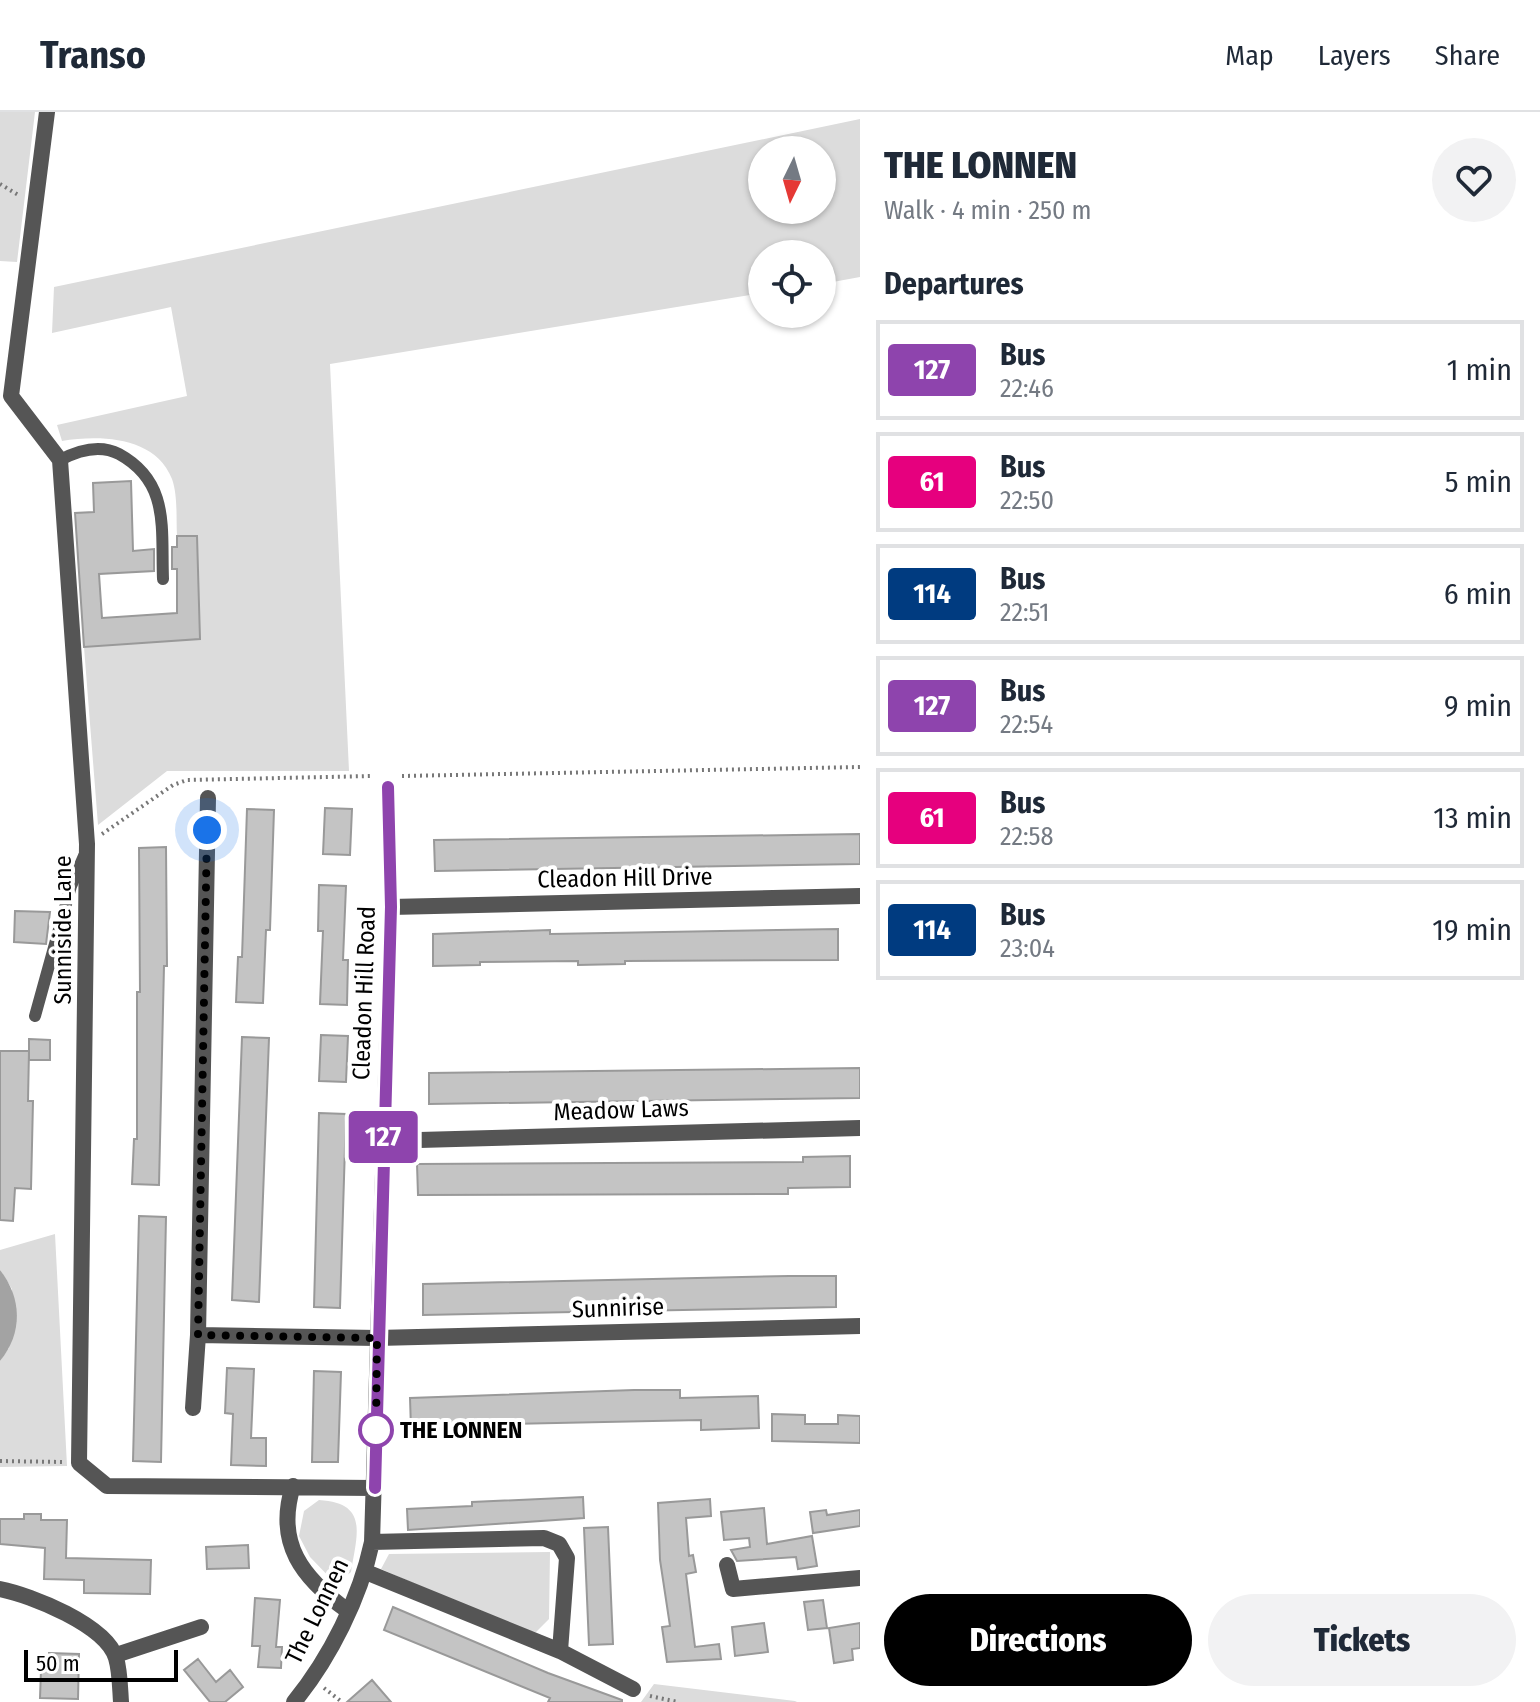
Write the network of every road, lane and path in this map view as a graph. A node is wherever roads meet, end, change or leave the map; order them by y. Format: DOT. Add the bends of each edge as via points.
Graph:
graph roads {
  1 [pos="47,112"];
  2 [pos="6,397"];
  3 [pos="60,460"];
  4 [pos="163,579"];
  5 [pos="860,767"];
  6 [pos="388,787"];
  7 [pos="208,798"];
  8 [pos="87,847"];
  9 [pos="860,896"];
  10 [pos="391,907"];
  11 [pos="35,1016"];
  12 [pos="860,1128"];
  13 [pos="383,1141"];
  14 [pos="860,1326"];
  15 [pos="198,1335"];
  16 [pos="377,1338"];
  17 [pos="193,1408"];
  18 [pos="0,1461"];
  19 [pos="79,1463"];
  20 [pos="293,1486"];
  21 [pos="375,1488"];
  22 [pos="372,1542"];
  23 [pos="727,1565"];
  24 [pos="366,1572"];
  25 [pos="860,1578"];
  26 [pos="0,1589"];
  27 [pos="348,1611"];
  28 [pos="201,1627"];
  29 [pos="560,1651"];
  30 [pos="116,1655"];
  31 [pos="633,1689"];
  32 [pos="121,1702"];
  33 [pos="294,1702"];
  34 [pos="678,1702"];
  1 -- 2 [label="street"];
  2 -- 3 [label="street"];
  3 -- 4 [label="lane" via="79,450 113,451 152,480 160,510"];
  3 -- 8 [label="street, Sunniside Lane"];
  5 -- 8 [label="path" via="187,780"];
  6 -- 10 [label="street, Cleadon Hill Road"];
  7 -- 15 [label="street"];
  8 -- 11 [label="lane"];
  8 -- 19 [label="street, Sunniside Lane"];
  9 -- 10 [label="street, Cleadon Hill Drive"];
  10 -- 13 [label="street, Cleadon Hill Road"];
  12 -- 13 [label="street, Meadow Laws"];
  13 -- 16 [label="street, Cleadon Hill Road"];
  14 -- 16 [label="street, Sunnirise"];
  15 -- 16 [label="street, Sunnirise"];
  15 -- 17 [label="street"];
  16 -- 21 [label="street, Cleadon Hill Road"];
  18 -- 19 [label="path"];
  19 -- 20 [label="street" via="107,1486"];
  20 -- 21 [label="street"];
  20 -- 27 [label="street" via="287,1506 291,1548 309,1577"];
  21 -- 22 [label="street, The Lonnen"];
  22 -- 24 [label="street, The Lonnen"];
  22 -- 29 [label="street" via="544,1538 559,1544 567,1558"];
  23 -- 25 [label="street" via="733,1589"];
  24 -- 27 [label="street, The Lonnen"];
  24 -- 29 [label="street"];
  26 -- 30 [label="street" via="31,1595 86,1625"];
  27 -- 33 [label="street, The Lonnen"];
  28 -- 30 [label="street"];
  29 -- 31 [label="street"];
  30 -- 32 [label="street"];
  31 -- 34 [label="path"];
}
